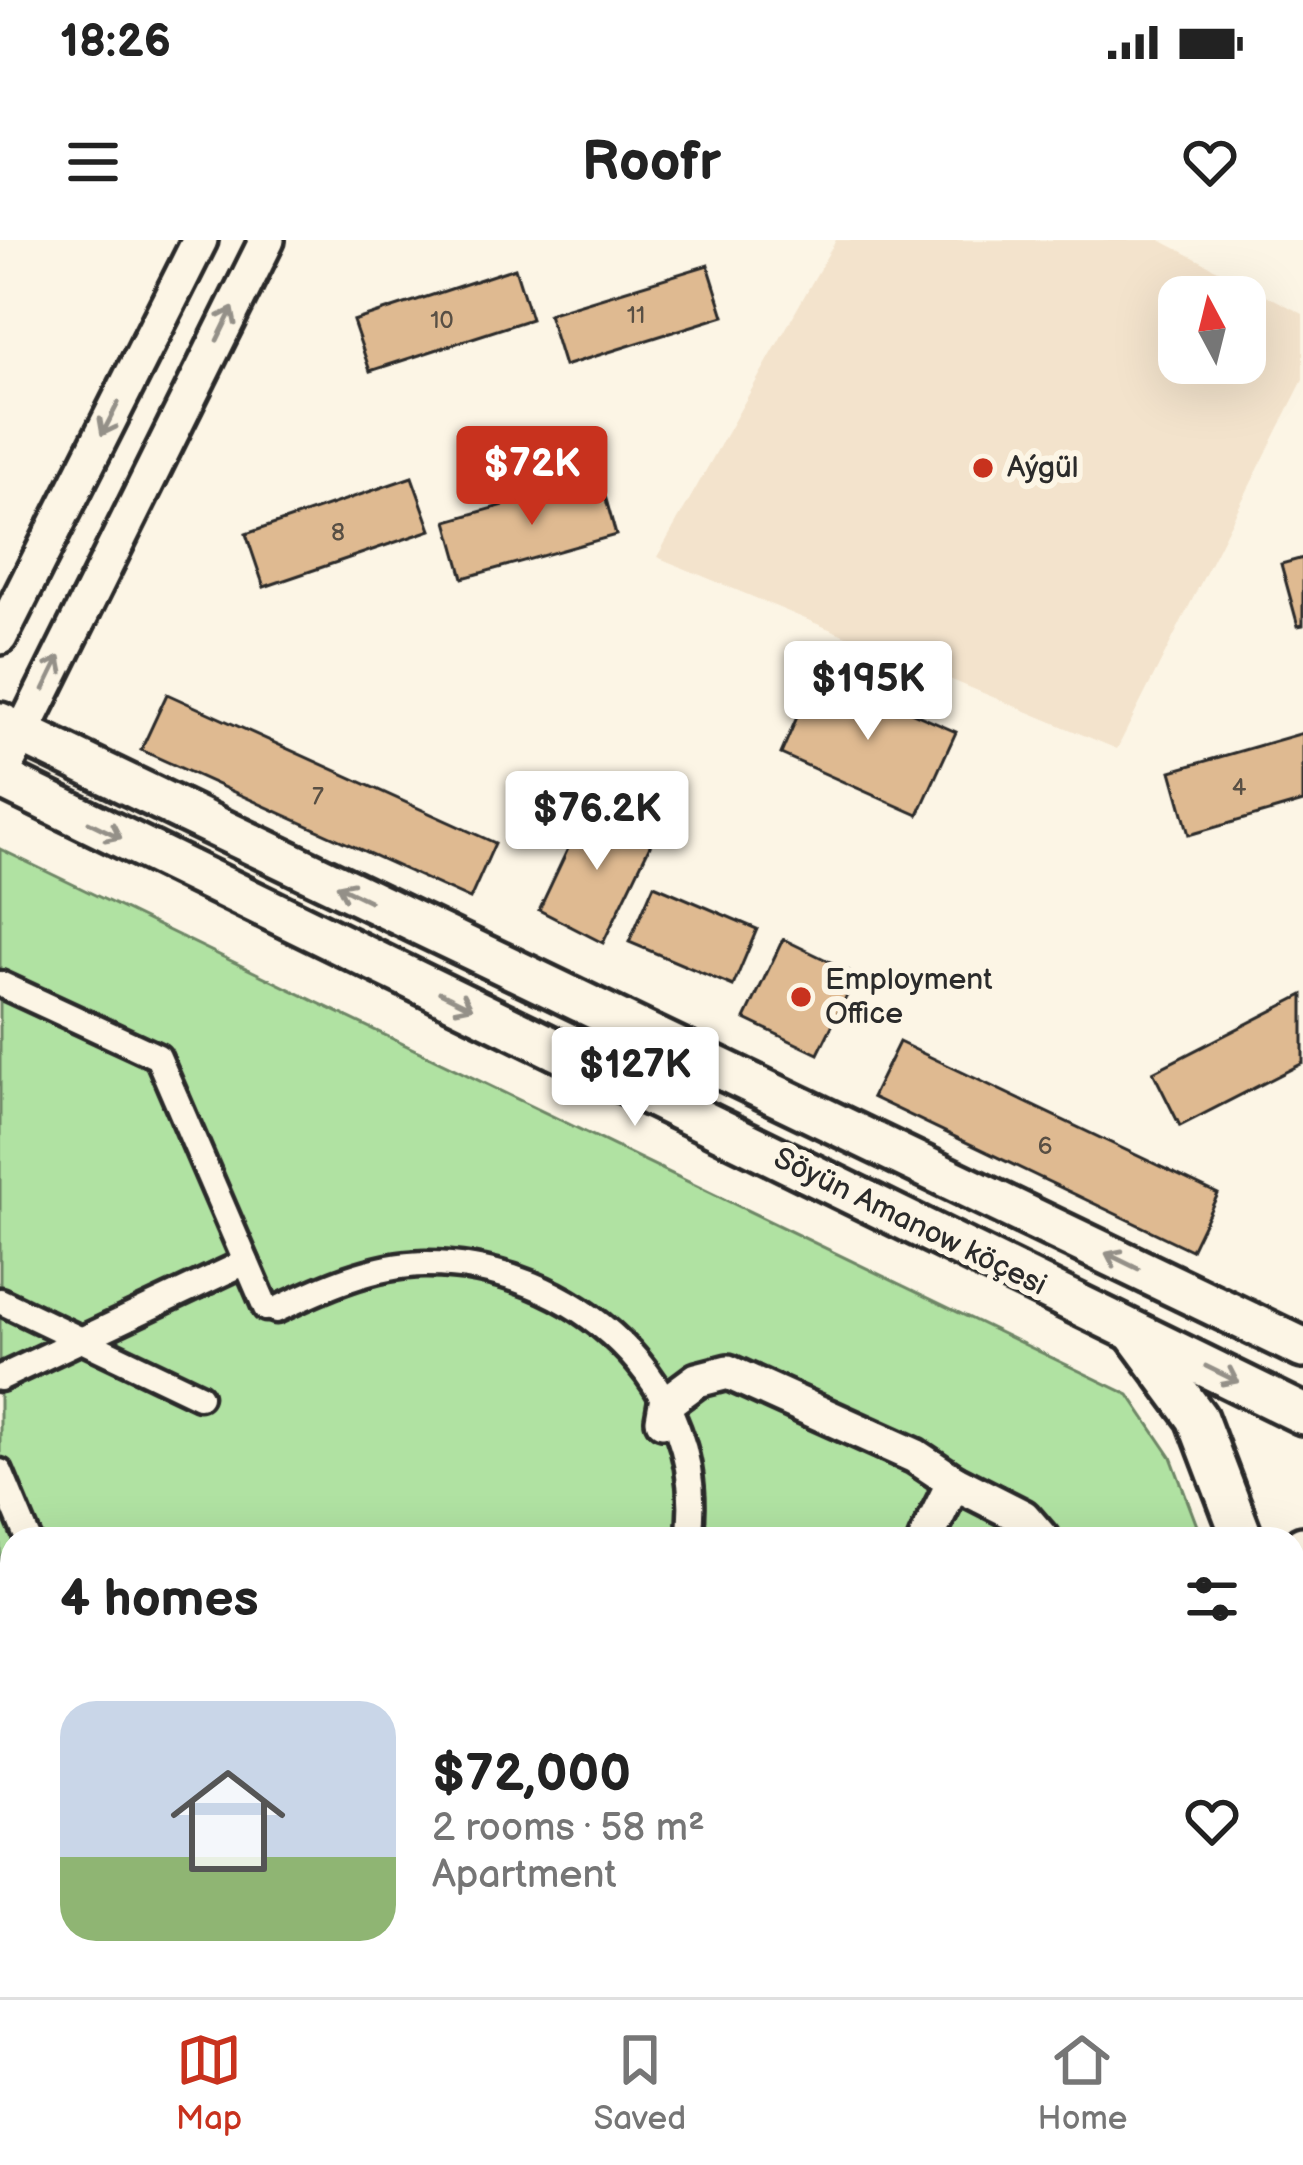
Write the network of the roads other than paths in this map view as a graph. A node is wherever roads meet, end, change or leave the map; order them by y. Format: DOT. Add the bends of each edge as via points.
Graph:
graph roads {
  1 [pos="200,240"];
  2 [pos="267,240"];
  3 [pos="0,637"];
  4 [pos="11,729"];
  5 [pos="0,778"];
  6 [pos="0,984"];
  7 [pos="246,1262"];
  8 [pos="0,1301"];
  9 [pos="1132,1330"];
  10 [pos="80,1340"];
  11 [pos="1303,1348"];
  12 [pos="0,1378"];
  13 [pos="199,1396"];
  14 [pos="664,1411"];
  15 [pos="1303,1414"];
  16 [pos="0,1472"];
  17 [pos="953,1482"];
  18 [pos="23,1527"];
  19 [pos="689,1527"];
  20 [pos="932,1527"];
  21 [pos="1032,1527"];
  22 [pos="1238,1527"];
  1 -- 3 [label="street, one-way"];
  4 -- 2 [label="street, one-way"];
  4 -- 5 [label="street"];
  11 -- 4 [label="street, Söyün Amanow köçesi, one-way"];
  5 -- 9 [label="street, Söyün Amanow köçesi, one-way"];
  6 -- 7 [label="street" via="158,1057"];
  7 -- 10 [label="street"];
  7 -- 14 [label="street" via="271,1309 366,1273 422,1264 488,1268 554,1290 606,1326 646,1368"];
  8 -- 10 [label="street"];
  9 -- 15 [label="street, Söyün Amanow köçesi, one-way"];
  9 -- 22 [label="street" via="1197,1418"];
  10 -- 12 [label="street"];
  10 -- 13 [label="street"];
  14 -- 17 [label="street" via="698,1380 728,1372 915,1456"];
  14 -- 19 [label="street" via="686,1459"];
  16 -- 18 [label="street"];
  17 -- 20 [label="street"];
  17 -- 21 [label="street"];
}
